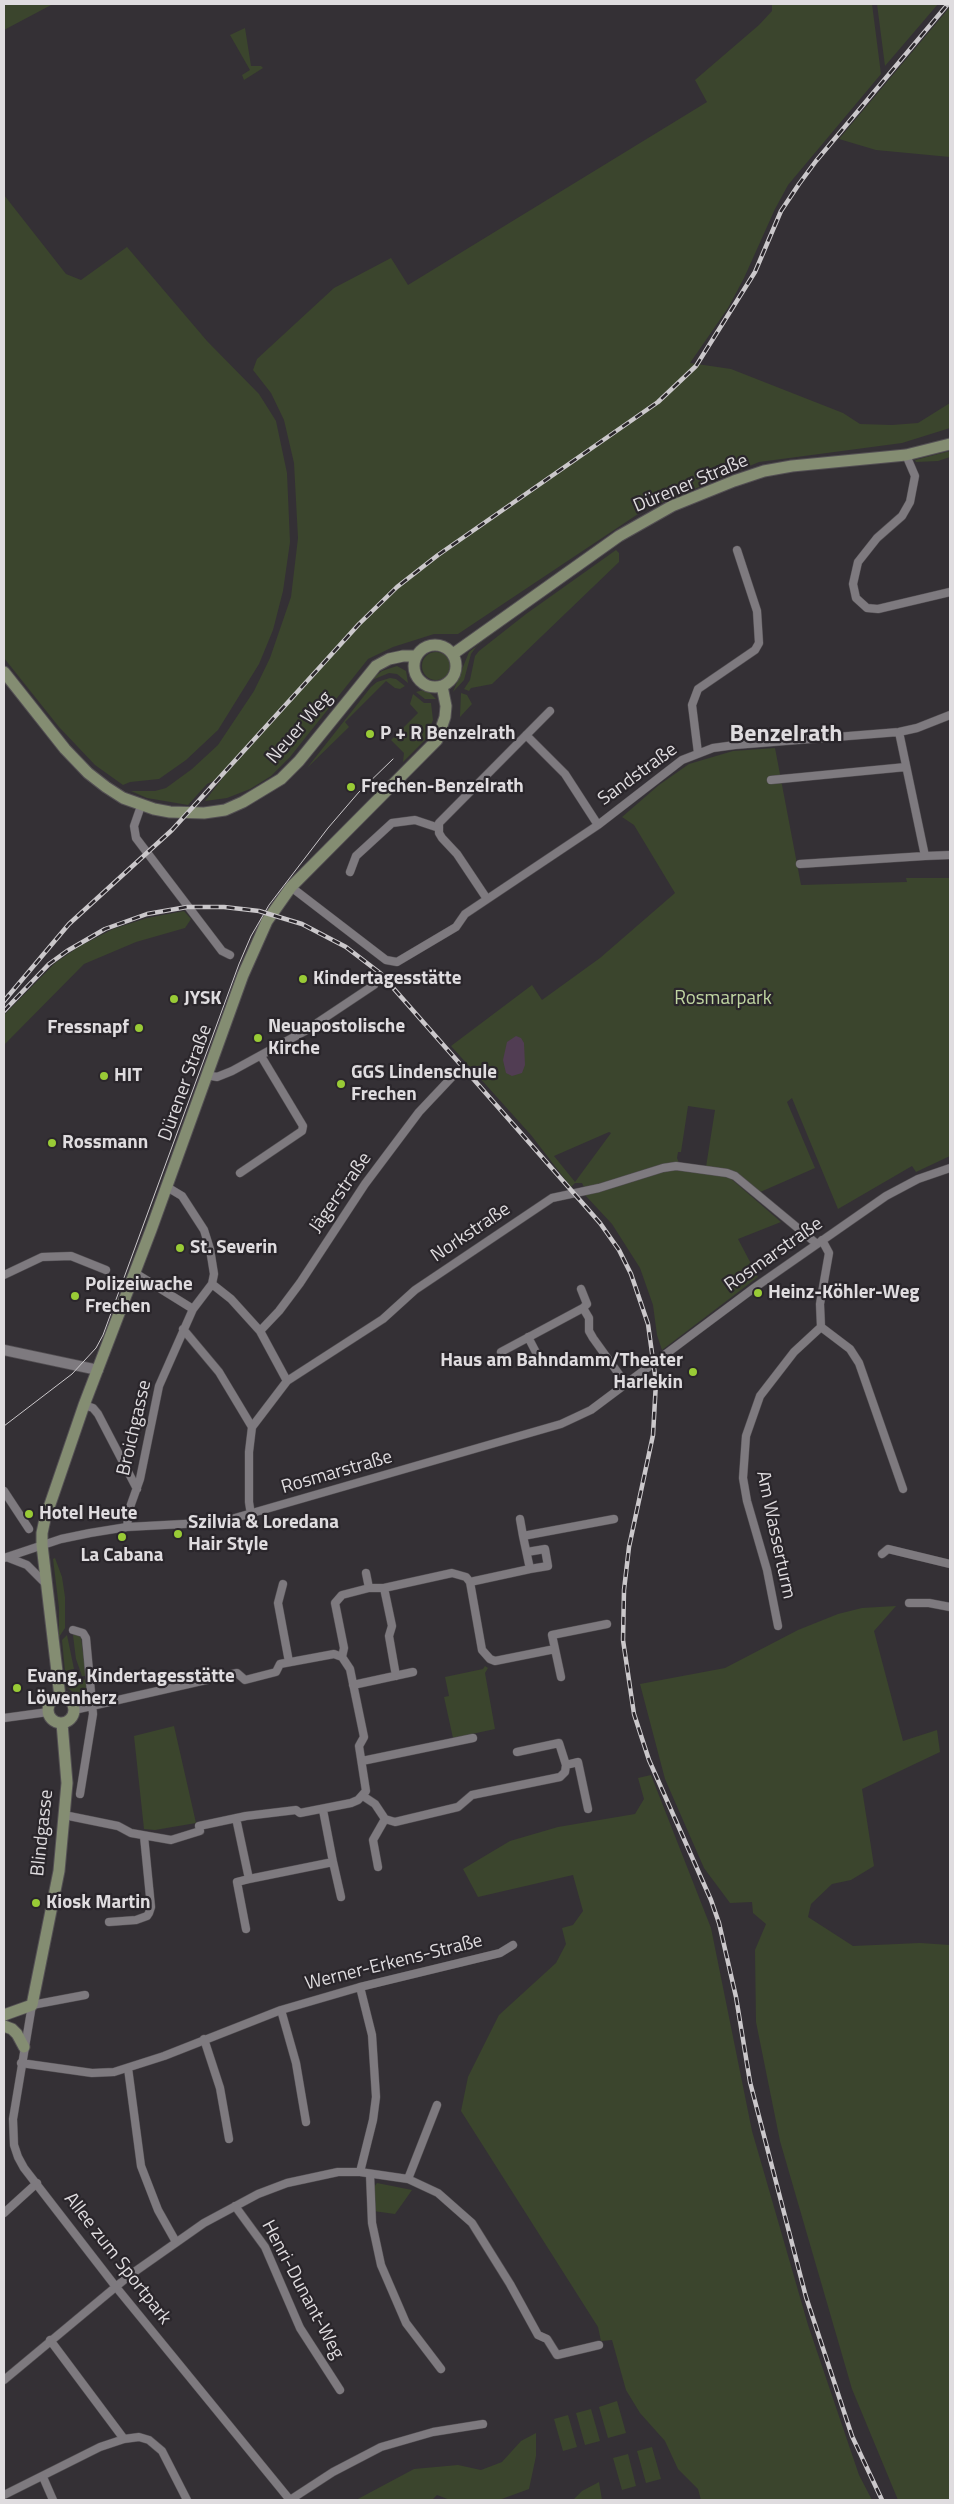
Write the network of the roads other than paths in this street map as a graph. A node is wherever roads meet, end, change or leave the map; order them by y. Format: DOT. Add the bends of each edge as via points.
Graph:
graph roads {
  1 [pos="950,444"];
  2 [pos="906,455"];
  3 [pos="737,550"];
  4 [pos="950,592"];
  5 [pos="453,654"];
  6 [pos="416,656"];
  7 [pos="4,672"];
  8 [pos="442,686"];
  9 [pos="550,711"];
  10 [pos="950,715"];
  11 [pos="899,732"];
  12 [pos="526,735"];
  13 [pos="698,753"];
  14 [pos="906,767"];
  15 [pos="771,780"];
  16 [pos="141,806"];
  17 [pos="598,825"];
  18 [pos="439,828"];
  19 [pos="950,855"];
  20 [pos="925,856"];
  21 [pos="800,864"];
  22 [pos="350,872"];
  23 [pos="291,887"];
  24 [pos="487,899"];
  25 [pos="230,956"];
  26 [pos="374,985"];
  27 [pos="261,1056"];
  28 [pos="206,1076"];
  29 [pos="452,1078"];
  30 [pos="950,1168"];
  31 [pos="240,1173"];
  32 [pos="167,1187"];
  33 [pos="820,1242"];
  34 [pos="106,1270"];
  35 [pos="135,1272"];
  36 [pos="4,1275"];
  37 [pos="212,1284"];
  38 [pos="581,1289"];
  39 [pos="584,1308"];
  40 [pos="193,1309"];
  41 [pos="821,1327"];
  42 [pos="183,1329"];
  43 [pos="260,1331"];
  44 [pos="528,1337"];
  45 [pos="4,1350"];
  46 [pos="501,1352"];
  47 [pos="540,1360"];
  48 [pos="98,1370"];
  49 [pos="287,1381"];
  50 [pos="626,1384"];
  51 [pos="84,1405"];
  52 [pos="252,1428"];
  53 [pos="903,1489"];
  54 [pos="4,1490"];
  55 [pos="137,1490"];
  56 [pos="251,1514"];
  57 [pos="520,1519"];
  58 [pos="614,1519"];
  59 [pos="128,1528"];
  60 [pos="29,1529"];
  61 [pos="523,1536"];
  62 [pos="42,1545"];
  63 [pos="527,1552"];
  64 [pos="882,1554"];
  65 [pos="4,1558"];
  66 [pos="950,1564"];
  67 [pos="530,1569"];
  68 [pos="366,1573"];
  69 [pos="470,1582"];
  70 [pos="46,1584"];
  71 [pos="283,1584"];
  72 [pos="369,1588"];
  73 [pos="384,1588"];
  74 [pos="909,1603"];
  75 [pos="950,1607"];
  76 [pos="608,1624"];
  77 [pos="778,1626"];
  78 [pos="73,1630"];
  79 [pos="555,1649"];
  80 [pos="342,1657"];
  81 [pos="290,1662"];
  82 [pos="413,1672"];
  83 [pos="396,1676"];
  84 [pos="561,1678"];
  85 [pos="353,1685"];
  86 [pos="60,1697"];
  87 [pos="92,1707"];
  88 [pos="74,1710"];
  89 [pos="48,1712"];
  90 [pos="4,1718"];
  91 [pos="62,1723"];
  92 [pos="473,1738"];
  93 [pos="517,1752"];
  94 [pos="362,1761"];
  95 [pos="566,1765"];
  96 [pos="80,1794"];
  97 [pos="363,1796"];
  98 [pos="588,1808"];
  99 [pos="323,1810"];
  100 [pos="64,1815"];
  101 [pos="236,1818"];
  102 [pos="385,1819"];
  103 [pos="144,1836"];
  104 [pos="333,1862"];
  105 [pos="378,1868"];
  106 [pos="249,1879"];
  107 [pos="341,1898"];
  108 [pos="109,1922"];
  109 [pos="246,1928"];
  110 [pos="513,1945"];
  111 [pos="360,1987"];
  112 [pos="85,1995"];
  113 [pos="32,2005"];
  114 [pos="281,2010"];
  115 [pos="4,2015"];
  116 [pos="4,2026"];
  117 [pos="204,2039"];
  118 [pos="24,2048"];
  119 [pos="21,2063"];
  120 [pos="128,2068"];
  121 [pos="437,2105"];
  122 [pos="306,2122"];
  123 [pos="229,2139"];
  124 [pos="360,2172"];
  125 [pos="370,2174"];
  126 [pos="408,2180"];
  127 [pos="37,2183"];
  128 [pos="236,2206"];
  129 [pos="4,2213"];
  130 [pos="176,2242"];
  131 [pos="116,2287"];
  132 [pos="50,2340"];
  133 [pos="599,2345"];
  134 [pos="441,2369"];
  135 [pos="4,2380"];
  136 [pos="340,2390"];
  137 [pos="483,2424"];
  138 [pos="124,2439"];
  139 [pos="43,2477"];
  140 [pos="4,2495"];
  141 [pos="53,2500"];
  142 [pos="187,2500"];
  143 [pos="290,2500"];
  1 -- 2 [label="main road, Dürener Straße"];
  2 -- 4 [label="street" via="914,476 910,502 902,516 877,538 858,562 853,584 856,598 867,608 878,610"];
  2 -- 5 [label="main road, Dürener Straße" via="792,466 764,472 672,506 619,536"];
  3 -- 13 [label="street, Sandstraße" via="757,611 759,643 756,650 698,689 692,705"];
  5 -- 6 [label="main road" via="448,648 434,644"];
  5 -- 8 [label="main road" via="455,672"];
  6 -- 8 [label="main road" via="414,667 418,678 429,686"];
  6 -- 16 [label="main road, Neuer Weg" via="403,656 376,666 299,761 281,779 243,802 225,810 204,813 170,812"];
  7 -- 16 [label="main road, Neuer Weg" via="88,773 123,798"];
  8 -- 23 [label="main road, Dürener Straße" via="445,718 437,740"];
  9 -- 12 [label="street"];
  10 -- 11 [label="street"];
  11 -- 13 [label="street" via="735,744"];
  11 -- 14 [label="street"];
  12 -- 17 [label="street, Sandstraße" via="564,774"];
  12 -- 18 [label="street" via="443,818"];
  13 -- 17 [label="street, Sandstraße" via="668,768"];
  14 -- 15 [label="street"];
  14 -- 20 [label="street"];
  16 -- 25 [label="street" via="134,826 138,843 222,951"];
  17 -- 24 [label="street, Sandstraße"];
  18 -- 22 [label="street" via="415,820 392,822 356,856"];
  18 -- 24 [label="street" via="442,838 457,854"];
  19 -- 20 [label="street"];
  20 -- 21 [label="street"];
  23 -- 24 [label="street, Sandstraße" via="386,960 393,962 456,926 465,914"];
  23 -- 28 [label="main road, Dürener Straße" via="267,921 249,960"];
  26 -- 27 [label="street"];
  27 -- 28 [label="street" via="224,1075"];
  27 -- 31 [label="street" via="303,1126 302,1131"];
  28 -- 32 [label="main road, Dürener Straße"];
  29 -- 43 [label="street, Jägerstraße" via="440,1088 402,1136 300,1283"];
  30 -- 33 [label="street, Rosmarstraße" via="918,1179 886,1196"];
  32 -- 35 [label="main road, Dürener Straße"];
  32 -- 37 [label="street" via="182,1196 204,1230 213,1264"];
  33 -- 41 [label="street" via="829,1253 820,1304"];
  33 -- 49 [label="street, Norkstraße" via="735,1176 676,1166 547,1201 415,1290 383,1319"];
  33 -- 50 [label="street, Rosmarstraße"];
  34 -- 36 [label="street" via="71,1256 42,1256"];
  35 -- 40 [label="street"];
  35 -- 48 [label="main road, Dürener Straße"];
  37 -- 40 [label="street, Broichgasse"];
  37 -- 43 [label="street" via="231,1299"];
  38 -- 39 [label="street" via="587,1304"];
  39 -- 44 [label="street"];
  39 -- 50 [label="street" via="589,1318 589,1331"];
  40 -- 42 [label="street, Broichgasse"];
  41 -- 53 [label="street" via="850,1349 859,1363"];
  41 -- 77 [label="street, Am Wasserturm" via="794,1352 760,1396 746,1436 743,1478"];
  42 -- 52 [label="street" via="219,1372"];
  42 -- 55 [label="street, Broichgasse" via="154,1402"];
  43 -- 49 [label="street"];
  44 -- 46 [label="street"];
  44 -- 47 [label="street"];
  45 -- 48 [label="street"];
  48 -- 51 [label="main road, Dürener Straße"];
  49 -- 52 [label="street, Norkstraße"];
  50 -- 56 [label="street, Rosmarstraße" via="591,1410 561,1424"];
  51 -- 55 [label="street" via="98,1414"];
  51 -- 62 [label="main road, Dürener Straße" via="45,1519"];
  52 -- 56 [label="street"];
  54 -- 60 [label="street"];
  55 -- 59 [label="street, Broichgasse" via="129,1510"];
  56 -- 59 [label="street, Rosmarstraße" via="206,1524"];
  57 -- 61 [label="street"];
  58 -- 61 [label="street"];
  59 -- 62 [label="street, Rosmarstraße"];
  61 -- 63 [label="street"];
  62 -- 65 [label="street, Rosmarstraße"];
  62 -- 70 [label="main road"];
  63 -- 67 [label="street"];
  63 -- 67 [label="street" via="545,1549 548,1566"];
  64 -- 66 [label="street" via="888,1549"];
  65 -- 70 [label="street" via="16,1559 27,1565"];
  67 -- 69 [label="street"];
  68 -- 72 [label="street"];
  69 -- 73 [label="street" via="466,1577 452,1573"];
  69 -- 79 [label="street" via="482,1650 490,1659"];
  70 -- 86 [label="main road"];
  71 -- 81 [label="street" via="278,1603"];
  72 -- 73 [label="street"];
  72 -- 80 [label="street" via="342,1595 335,1603 344,1648"];
  73 -- 83 [label="street" via="392,1626 389,1636"];
  74 -- 75 [label="street" via="929,1602"];
  76 -- 79 [label="street" via="552,1635"];
  78 -- 87 [label="street, Blindgasse" via="83,1633 86,1638"];
  79 -- 84 [label="street"];
  80 -- 81 [label="street" via="330,1654"];
  80 -- 85 [label="street" via="350,1670"];
  81 -- 87 [label="street" via="280,1664 276,1672 245,1680 237,1673"];
  82 -- 83 [label="street"];
  83 -- 85 [label="street"];
  85 -- 94 [label="street" via="364,1737 359,1746"];
  86 -- 88 [label="main road" via="71,1702"];
  86 -- 89 [label="main road" via="52,1700"];
  87 -- 88 [label="street"];
  87 -- 96 [label="street, Blindgasse"];
  88 -- 91 [label="main road" via="69,1720"];
  89 -- 90 [label="street"];
  89 -- 91 [label="main road" via="53,1720"];
  91 -- 100 [label="main road, Blindgasse" via="67,1783"];
  92 -- 94 [label="street"];
  93 -- 95 [label="street" via="560,1743"];
  94 -- 97 [label="street" via="366,1784"];
  95 -- 98 [label="street" via="578,1762"];
  95 -- 102 [label="street" via="560,1777 472,1795 458,1807 395,1822"];
  97 -- 99 [label="street" via="351,1803"];
  97 -- 102 [label="street"];
  99 -- 101 [label="street"];
  99 -- 104 [label="street"];
  100 -- 103 [label="street" via="118,1826"];
  100 -- 113 [label="main road, Blindgasse" via="59,1871"];
  101 -- 103 [label="street" via="199,1826 200,1831 171,1840"];
  101 -- 106 [label="street"];
  102 -- 105 [label="street" via="373,1840"];
  103 -- 108 [label="street" via="149,1912 136,1920"];
  104 -- 106 [label="street"];
  104 -- 107 [label="street"];
  106 -- 109 [label="street" via="237,1882"];
  110 -- 111 [label="street, Werner-Erkens-Straße" via="500,1953"];
  111 -- 114 [label="street, Werner-Erkens-Straße"];
  111 -- 124 [label="street" via="372,2035 376,2097"];
  112 -- 113 [label="street"];
  113 -- 115 [label="main road"];
  113 -- 118 [label="street, Allee zum Sportpark"];
  114 -- 117 [label="street, Werner-Erkens-Straße"];
  114 -- 122 [label="street" via="296,2064"];
  116 -- 118 [label="main road" via="18,2034"];
  117 -- 120 [label="street, Werner-Erkens-Straße"];
  117 -- 123 [label="street" via="220,2088"];
  118 -- 119 [label="street, Allee zum Sportpark"];
  119 -- 120 [label="street, Werner-Erkens-Straße" via="103,2074"];
  119 -- 127 [label="street, Allee zum Sportpark" via="13,2120 14,2145 24,2168"];
  120 -- 130 [label="street" via="141,2166 158,2210"];
  121 -- 126 [label="street"];
  124 -- 125 [label="street"];
  124 -- 128 [label="street" via="304,2178 258,2194"];
  125 -- 126 [label="street"];
  125 -- 134 [label="street" via="372,2223 382,2265 406,2323"];
  126 -- 133 [label="street" via="438,2193 472,2223 538,2335 547,2339 557,2355"];
  127 -- 129 [label="street"];
  127 -- 131 [label="street, Allee zum Sportpark"];
  128 -- 130 [label="street"];
  128 -- 136 [label="street, Henri-Dunant-Weg" via="265,2247 300,2328"];
  130 -- 131 [label="street"];
  131 -- 132 [label="street"];
  131 -- 143 [label="street, Allee zum Sportpark"];
  132 -- 135 [label="street"];
  132 -- 138 [label="street"];
  137 -- 143 [label="street, Allee zum Sportpark" via="433,2432 381,2447 333,2472"];
  138 -- 139 [label="street"];
  138 -- 142 [label="street" via="139,2438 156,2444"];
  139 -- 140 [label="street"];
  139 -- 141 [label="street"];
}
